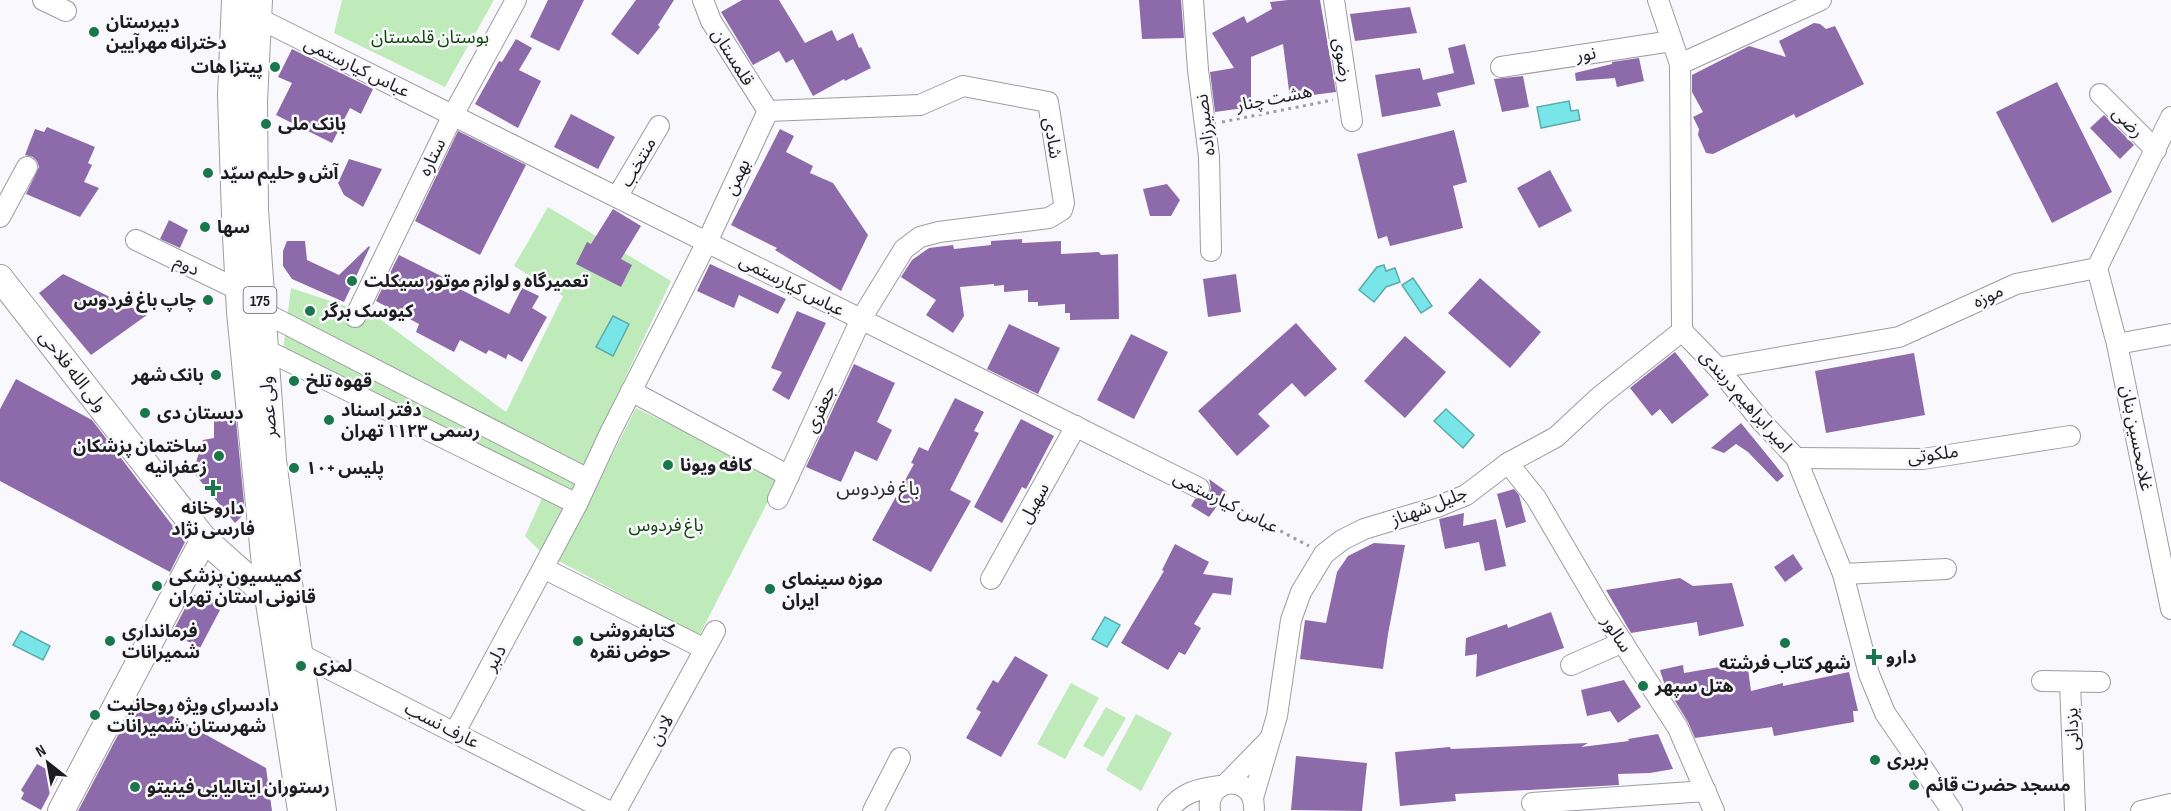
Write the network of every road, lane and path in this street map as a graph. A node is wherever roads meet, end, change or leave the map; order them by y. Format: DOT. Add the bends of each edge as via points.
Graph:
graph roads {
  1 [pos="43,0"];
  2 [pos="235,0"];
  3 [pos="516,0"];
  4 [pos="703,0"];
  5 [pos="1193,0"];
  6 [pos="1334,0"];
  7 [pos="1658,0"];
  8 [pos="1821,0"];
  9 [pos="259,9"];
  10 [pos="66,10"];
  11 [pos="1672,41"];
  12 [pos="1680,64"];
  13 [pos="1501,67"];
  14 [pos="2100,94"];
  15 [pos="1349,96"];
  16 [pos="768,111"];
  17 [pos="453,115"];
  18 [pos="2171,117"];
  19 [pos="1352,121"];
  20 [pos="1205,125"];
  21 [pos="659,126"];
  22 [pos="2156,150"];
  23 [pos="27,167"];
  24 [pos="617,197"];
  25 [pos="0,217"];
  26 [pos="136,240"];
  27 [pos="707,242"];
  28 [pos="1211,251"];
  29 [pos="2097,268"];
  30 [pos="0,278"];
  31 [pos="239,290"];
  32 [pos="261,311"];
  33 [pos="355,317"];
  34 [pos="861,319"];
  35 [pos="1683,331"];
  36 [pos="2171,334"];
  37 [pos="2117,344"];
  38 [pos="264,349"];
  39 [pos="1718,368"];
  40 [pos="631,390"];
  41 [pos="1076,426"];
  42 [pos="2070,436"];
  43 [pos="1796,458"];
  44 [pos="1508,463"];
  45 [pos="789,476"];
  46 [pos="588,479"];
  47 [pos="1199,488"];
  48 [pos="778,499"];
  49 [pos="577,504"];
  50 [pos="204,539"];
  51 [pos="1324,554"];
  52 [pos="1946,569"];
  53 [pos="1843,574"];
  54 [pos="538,576"];
  55 [pos="991,579"];
  56 [pos="279,597"];
  57 [pos="2171,609"];
  58 [pos="715,631"];
  59 [pos="274,642"];
  60 [pos="1623,642"];
  61 [pos="705,649"];
  62 [pos="299,652"];
  63 [pos="1571,665"];
  64 [pos="2042,681"];
  65 [pos="2070,682"];
  66 [pos="2100,682"];
  67 [pos="455,732"];
  68 [pos="1271,738"];
  69 [pos="900,758"];
  70 [pos="1224,785"];
  71 [pos="1706,791"];
  72 [pos="1532,803"];
  73 [pos="1253,804"];
  74 [pos="2171,804"];
  75 [pos="62,811"];
  76 [pos="301,811"];
  77 [pos="323,811"];
  78 [pos="608,811"];
  79 [pos="616,811"];
  80 [pos="873,811"];
  81 [pos="1168,811"];
  82 [pos="1210,811"];
  83 [pos="1714,811"];
  84 [pos="1952,811"];
  85 [pos="2075,811"];
  86 [pos="2143,811"];
  1 -- 10 [label="street"];
  2 -- 31 [label="main road, ولی عصر / 175" via="231,95"];
  3 -- 17 [label="street, ستاره"];
  4 -- 16 [label="street, قلمستان" via="711,21"];
  5 -- 20 [label="street, نصیرزاده"];
  6 -- 15 [label="street, رضوى"];
  7 -- 11 [label="street"];
  8 -- 12 [label="street"];
  9 -- 17 [label="street, عباس کیارستمی"];
  9 -- 32 [label="main road, ولی عصر / 175" via="254,101"];
  11 -- 12 [label="street"];
  11 -- 13 [label="street, نور"];
  12 -- 35 [label="street"];
  14 -- 22 [label="street, رضی"];
  15 -- 19 [label="street, رضوى"];
  15 -- 20 [label="path, هشت چنار"];
  16 -- 27 [label="street, بهمن"];
  16 -- 34 [label="street, شادی" via="920,105 963,86 1048,102 1062,210 1048,218 920,237 904,249"];
  17 -- 24 [label="street, عباس کیارستمی"];
  17 -- 33 [label="street, ستاره"];
  18 -- 22 [label="street"];
  20 -- 28 [label="street, نصیرزاده"];
  21 -- 24 [label="street, منتخب"];
  22 -- 29 [label="street"];
  23 -- 25 [label="street"];
  24 -- 27 [label="street, عباس کیارستمی"];
  26 -- 31 [label="street, دوم"];
  27 -- 34 [label="street, عباس کیارستمی"];
  27 -- 40 [label="street"];
  29 -- 37 [label="street, غلامحسین بنان"];
  29 -- 39 [label="street, موزه" via="2016,284 1899,337"];
  30 -- 50 [label="main road, ولی‌ الله فلاحی"];
  31 -- 56 [label="main road, ولی عصر / 175"];
  32 -- 38 [label="main road, ولی عصر / 175"];
  32 -- 46 [label="street"];
  34 -- 41 [label="street, عباس کیارستمی"];
  34 -- 45 [label="street, جعفری"];
  35 -- 39 [label="street, امیر ابراهیم دربندی"];
  35 -- 44 [label="street, جلیل شهناز" via="1556,437"];
  36 -- 37 [label="street"];
  37 -- 57 [label="street, غلامحسین بنان"];
  38 -- 49 [label="street"];
  38 -- 56 [label="main road, ولی عصر / 175"];
  39 -- 43 [label="street, امیر ابراهیم دربندی"];
  40 -- 45 [label="street"];
  40 -- 46 [label="street, دلبر"];
  41 -- 47 [label="street, عباس کیارستمی"];
  41 -- 55 [label="street, سهیل"];
  42 -- 43 [label="street, ملکوتی" via="1923,459"];
  43 -- 53 [label="street, امیر ابراهیم دربندی"];
  44 -- 51 [label="street, جلیل شهناز" via="1466,495 1364,529"];
  44 -- 60 [label="street, سالور" via="1536,498"];
  45 -- 48 [label="street, جعفری"];
  46 -- 49 [label="street, دلبر"];
  47 -- 51 [label="path, عباس کیارستمی"];
  49 -- 54 [label="street, دلبر"];
  50 -- 56 [label="main road, ولی‌ الله فلاحی"];
  50 -- 75 [label="main road"];
  51 -- 68 [label="street, جلیل شهناز" via="1301,592 1292,620"];
  52 -- 53 [label="street"];
  53 -- 84 [label="street, امیر ابراهیم دربندی" via="1869,674 1885,713"];
  54 -- 61 [label="street"];
  54 -- 67 [label="street, دلبر"];
  56 -- 59 [label="main road, ولی عصر / 175"];
  56 -- 62 [label="main road, ولی عصر / 175"];
  58 -- 61 [label="street, لادن"];
  59 -- 62 [label="street, عارف نسب"];
  59 -- 76 [label="main road, ولی عصر / 175"];
  60 -- 63 [label="street"];
  60 -- 71 [label="street, سالور" via="1678,728"];
  61 -- 79 [label="street, لادن"];
  62 -- 67 [label="street, عارف نسب"];
  62 -- 77 [label="main road, ولی عصر / 175"];
  64 -- 65 [label="street"];
  65 -- 66 [label="street"];
  65 -- 85 [label="street, یزدانی"];
  67 -- 78 [label="street, عارف نسب"];
  68 -- 70 [label="street"];
  68 -- 73 [label="street, جلیل شهناز"];
  69 -- 80 [label="street"];
  70 -- 73 [label="street" via="1240,784"];
  70 -- 81 [label="street" via="1182,795"];
  70 -- 82 [label="street" via="1214,791"];
  71 -- 72 [label="street"];
  71 -- 83 [label="street, سالور"];
  74 -- 86 [label="street"];
}
